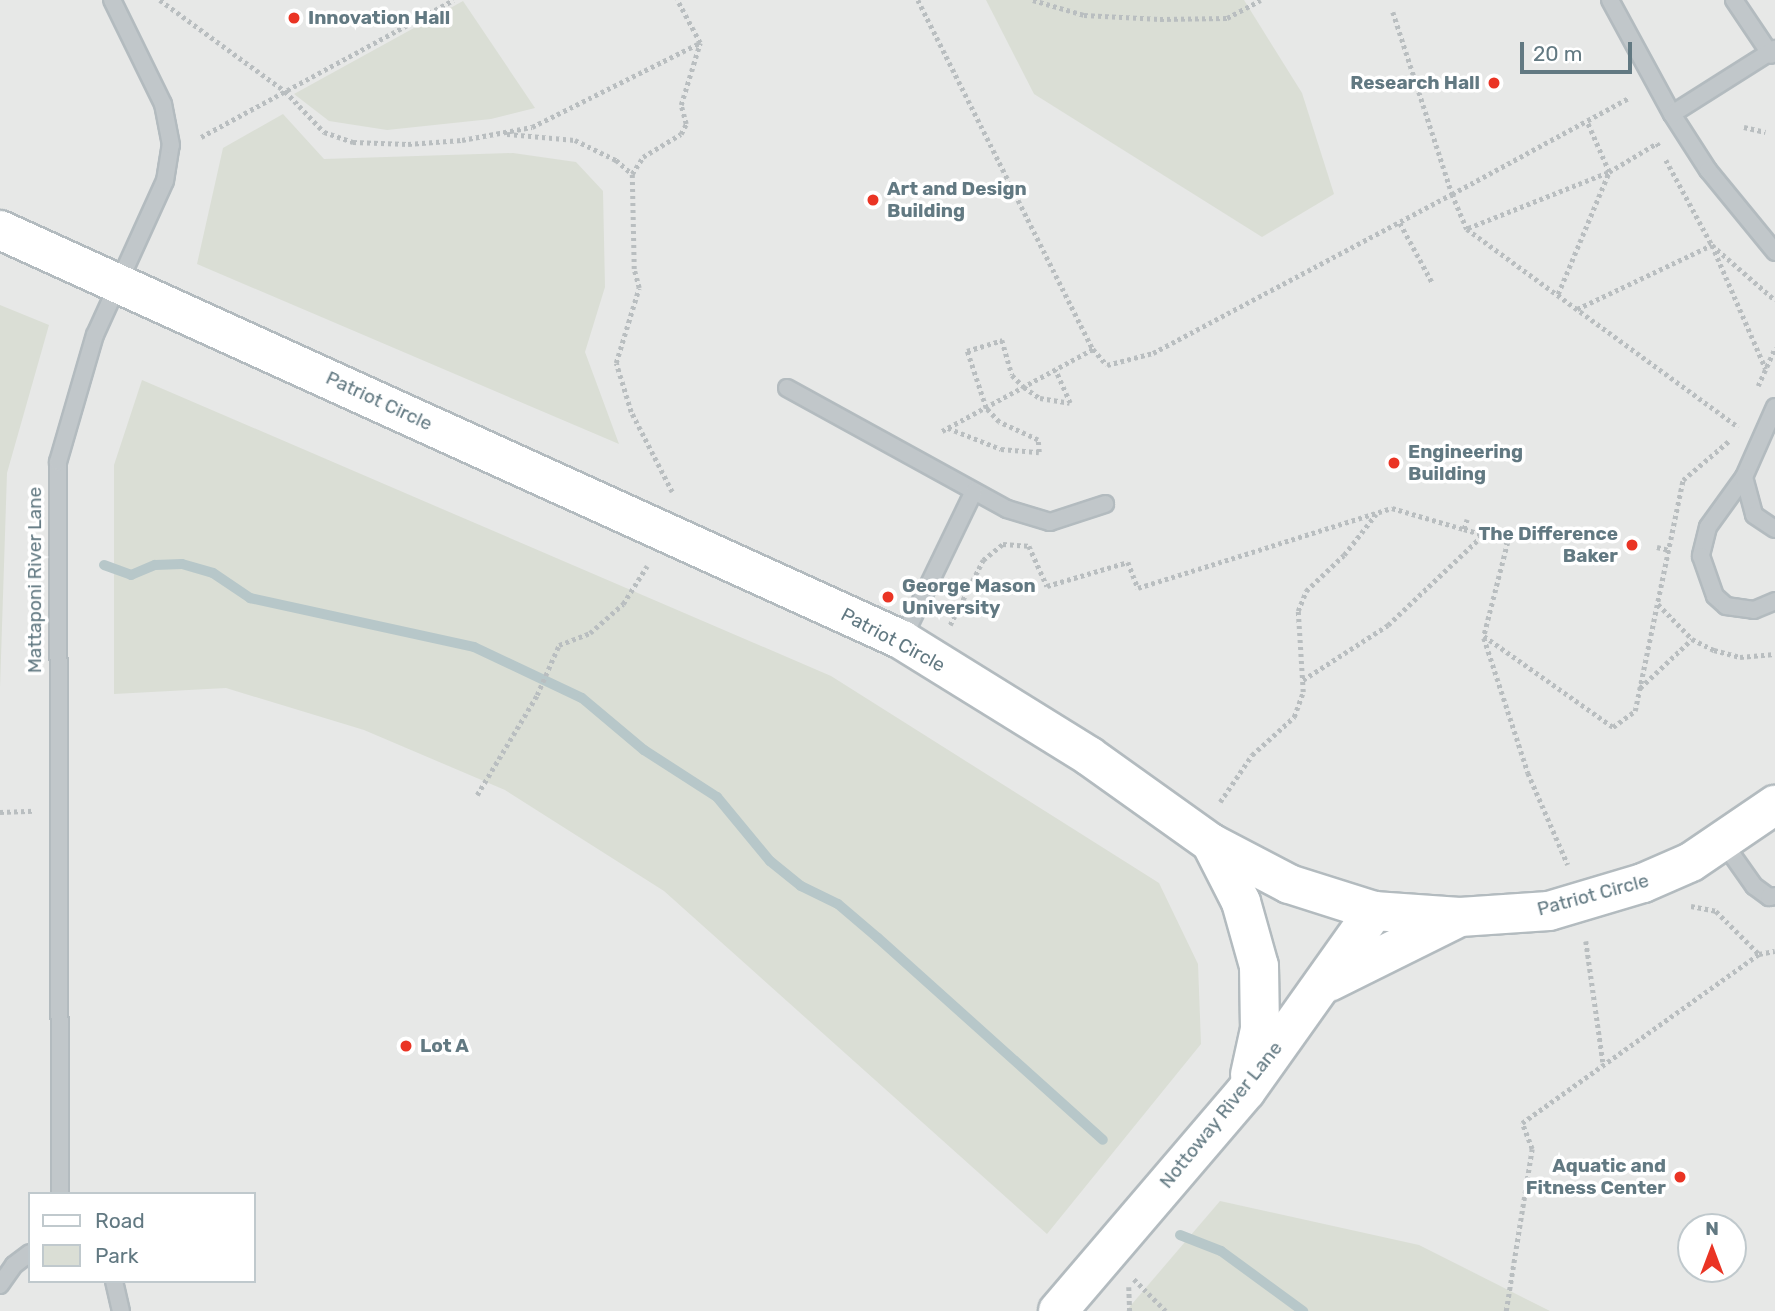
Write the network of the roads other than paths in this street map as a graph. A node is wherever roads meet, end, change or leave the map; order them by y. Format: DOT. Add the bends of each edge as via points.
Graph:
graph roads {
  1 [pos="112,0"];
  2 [pos="1610,0"];
  3 [pos="1734,0"];
  4 [pos="1773,52"];
  5 [pos="1672,114"];
  6 [pos="0,230"];
  7 [pos="1775,253"];
  8 [pos="119,283"];
  9 [pos="787,388"];
  10 [pos="1775,407"];
  11 [pos="1744,477"];
  12 [pos="974,491"];
  13 [pos="1105,504"];
  14 [pos="1775,529"];
  15 [pos="1775,601"];
  16 [pos="902,640"];
  17 [pos="1775,805"];
  18 [pos="1213,827"];
  19 [pos="1723,842"];
  20 [pos="1775,896"];
  21 [pos="1374,911"];
  22 [pos="1460,918"];
  23 [pos="1321,986"];
  24 [pos="1246,1091"];
  25 [pos="60,1192"];
  26 [pos="28,1254"];
  27 [pos="114,1283"];
  28 [pos="0,1284"];
  29 [pos="121,1311"];
  30 [pos="1058,1311"];
  1 -- 8 [label="lane, Mattaponi River Lane" via="163,104 172,145 165,181"];
  2 -- 5 [label="lane"];
  3 -- 4 [label="lane"];
  4 -- 5 [label="lane"];
  5 -- 7 [label="lane" via="1708,170"];
  6 -- 8 [label="street, Patriot Circle"];
  8 -- 16 [label="street, Patriot Circle"];
  8 -- 25 [label="lane, Mattaponi River Lane" via="95,335 63,434 55,493 57,1008 63,1104"];
  9 -- 12 [label="lane"];
  10 -- 11 [label="lane"];
  11 -- 14 [label="lane" via="1754,515"];
  11 -- 15 [label="lane" via="1708,527 1702,566 1715,596 1726,606 1754,610"];
  12 -- 13 [label="lane" via="1007,509 1050,522"];
  12 -- 16 [label="lane"];
  16 -- 18 [label="street, Patriot Circle"];
  17 -- 19 [label="street, Patriot Circle"];
  18 -- 21 [label="street, Patriot Circle" via="1289,884"];
  18 -- 24 [label="street" via="1259,966 1260,1029"];
  19 -- 20 [label="lane" via="1754,886"];
  19 -- 22 [label="street, Patriot Circle" via="1643,883 1549,911"];
  21 -- 22 [label="street, Patriot Circle"];
  21 -- 23 [label="street, Nottoway River Lane"];
  22 -- 23 [label="street"];
  23 -- 24 [label="street, Nottoway River Lane"];
  24 -- 30 [label="street, Nottoway River Lane"];
  26 -- 28 [label="lane" via="13,1265"];
  27 -- 29 [label="lane"];
}
